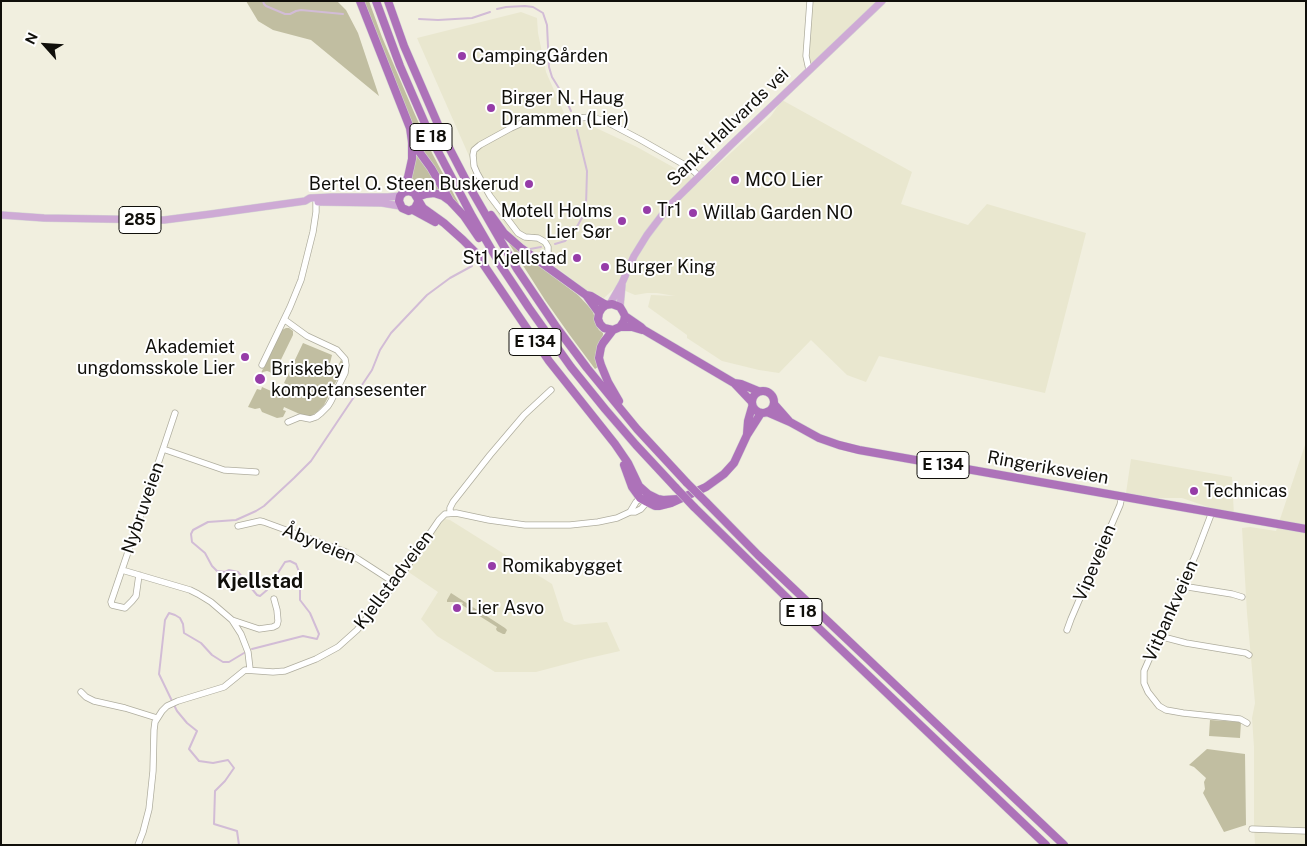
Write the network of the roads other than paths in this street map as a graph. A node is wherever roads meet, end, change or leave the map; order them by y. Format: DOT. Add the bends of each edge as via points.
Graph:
graph roads {
  1 [pos="360,1"];
  2 [pos="376,1"];
  3 [pos="388,1"];
  4 [pos="810,1"];
  5 [pos="882,1"];
  6 [pos="809,70"];
  7 [pos="412,142"];
  8 [pos="699,176"];
  9 [pos="468,186"];
  10 [pos="401,195"];
  11 [pos="418,199"];
  12 [pos="316,200"];
  13 [pos="450,201"];
  14 [pos="400,206"];
  15 [pos="413,210"];
  16 [pos="1,215"];
  17 [pos="449,228"];
  18 [pos="542,264"];
  19 [pos="502,266"];
  20 [pos="622,283"];
  21 [pos="586,295"];
  22 [pos="608,304"];
  23 [pos="620,308"];
  24 [pos="599,313"];
  25 [pos="624,316"];
  26 [pos="284,320"];
  27 [pos="616,329"];
  28 [pos="644,330"];
  29 [pos="262,365"];
  30 [pos="734,383"];
  31 [pos="551,390"];
  32 [pos="758,391"];
  33 [pos="752,404"];
  34 [pos="774,404"];
  35 [pos="175,413"];
  36 [pos="764,413"];
  37 [pos="288,422"];
  38 [pos="790,422"];
  39 [pos="637,429"];
  40 [pos="747,434"];
  41 [pos="163,449"];
  42 [pos="256,472"];
  43 [pos="1122,496"];
  44 [pos="645,498"];
  45 [pos="1212,512"];
  46 [pos="450,513"];
  47 [pos="238,526"];
  48 [pos="1306,528"];
  49 [pos="122,570"];
  50 [pos="139,575"];
  51 [pos="395,583"];
  52 [pos="1182,586"];
  53 [pos="1242,597"];
  54 [pos="274,599"];
  55 [pos="232,620"];
  56 [pos="1067,630"];
  57 [pos="1159,636"];
  58 [pos="1249,655"];
  59 [pos="250,669"];
  60 [pos="81,692"];
  61 [pos="157,718"];
  62 [pos="1248,723"];
  63 [pos="1252,829"];
  64 [pos="1306,830"];
  65 [pos="138,845"];
  66 [pos="1046,845"];
  67 [pos="1064,845"];
  1 -- 7 [label="highway, E 18" via="407,117"];
  2 -- 19 [label="highway, E 18" via="433,142"];
  3 -- 9 [label="highway, E 18" via="427,100"];
  4 -- 6 [label="street, Sankt Hallvards vei" via="806,56"];
  5 -- 6 [label="main road, Sankt Hallvards vei"];
  6 -- 8 [label="main road, Sankt Hallvards vei"];
  7 -- 10 [label="highway, E 18" via="411,164"];
  7 -- 13 [label="highway, E 18"];
  8 -- 18 [label="street" via="614,125 591,117 568,120 533,118 480,145 473,155 477,173 513,226 523,236 545,242 548,255"];
  8 -- 20 [label="main road, Sankt Hallvards vei" via="651,229"];
  9 -- 18 [label="highway, E 18" via="479,195 504,233"];
  9 -- 39 [label="highway, E 18" via="557,328"];
  10 -- 11 [label="highway, E 134" via="412,192"];
  10 -- 12 [label="main road, 285"];
  10 -- 14 [label="highway"];
  11 -- 13 [label="highway" via="434,193"];
  11 -- 15 [label="highway"];
  11 -- 17 [label="highway, E 134" via="423,208"];
  12 -- 14 [label="main road, 285"];
  12 -- 16 [label="main road, 285" via="164,220"];
  12 -- 26 [label="street" via="314,232 305,266"];
  13 -- 19 [label="highway, E 18" via="468,221 488,253"];
  14 -- 15 [label="highway, E 134"];
  15 -- 17 [label="highway, E 134"];
  17 -- 44 [label="highway, E 134" via="480,259 540,349 615,444"];
  18 -- 21 [label="highway, E 18"];
  19 -- 66 [label="highway, E 18, bridge" via="576,374 676,488"];
  20 -- 22 [label="main road, Sankt Hallvards vei"];
  20 -- 23 [label="main road, Sankt Hallvards vei"];
  21 -- 22 [label="highway, E 18"];
  21 -- 24 [label="highway, E 18"];
  22 -- 23 [label="highway, E 18"];
  22 -- 24 [label="highway"];
  23 -- 25 [label="highway"];
  24 -- 27 [label="highway, E 18" via="598,319 604,328"];
  25 -- 27 [label="highway, E 18" via="624,321"];
  25 -- 28 [label="highway"];
  26 -- 29 [label="street"];
  26 -- 37 [label="street" via="307,336 337,350 345,359 346,366 331,401 321,413 310,419 300,417"];
  27 -- 28 [label="highway"];
  27 -- 39 [label="highway, E 18" via="601,347 600,362 608,382 634,418"];
  28 -- 30 [label="highway"];
  30 -- 32 [label="highway"];
  30 -- 33 [label="highway"];
  31 -- 46 [label="street, Kjellstadveien" via="496,448 453,502"];
  32 -- 33 [label="highway" via="753,395"];
  32 -- 34 [label="highway, E 134" via="770,393"];
  33 -- 36 [label="highway, E 134" via="756,411"];
  33 -- 40 [label="highway"];
  34 -- 36 [label="highway"];
  34 -- 38 [label="highway, Ringeriksveien / E 134"];
  35 -- 41 [label="street, Nybruveien"];
  36 -- 38 [label="highway, Ringeriksveien / E 134"];
  36 -- 40 [label="highway"];
  38 -- 43 [label="highway, Ringeriksveien / E 134" via="819,438 848,448"];
  39 -- 67 [label="highway, E 18, bridge" via="758,555"];
  40 -- 44 [label="highway" via="737,457 724,474 706,487 678,499"];
  41 -- 42 [label="street, Nybruveien" via="224,470"];
  41 -- 49 [label="street, Nybruveien"];
  43 -- 45 [label="highway, Ringeriksveien / E 134"];
  43 -- 56 [label="street, Vipeveien"];
  44 -- 46 [label="street" via="630,512 598,522 546,526"];
  45 -- 48 [label="highway, Ringeriksveien / E 134"];
  45 -- 52 [label="street, Vitbankveien"];
  46 -- 51 [label="street, Kjellstadveien" via="439,520"];
  47 -- 51 [label="street, Åbyveien" via="264,522 346,552"];
  49 -- 50 [label="street, Nybruveien"];
  49 -- 50 [label="street" via="110,602 114,606 125,608 132,601 136,596"];
  50 -- 55 [label="street, Nybruveien" via="198,594"];
  51 -- 59 [label="street, Kjellstadveien" via="357,630 334,650 285,671"];
  52 -- 53 [label="street"];
  52 -- 57 [label="street, Vitbankveien"];
  54 -- 55 [label="street" via="278,621 273,628 259,629"];
  55 -- 59 [label="street, Nybruveien" via="246,646"];
  57 -- 58 [label="street"];
  57 -- 62 [label="street, Vitbankveien" via="1144,675 1146,688 1159,706 1172,712 1240,719"];
  59 -- 61 [label="street" via="224,687 173,703"];
  60 -- 61 [label="street" via="94,701"];
  61 -- 65 [label="street" via="149,809"];
  63 -- 64 [label="street"];
}
